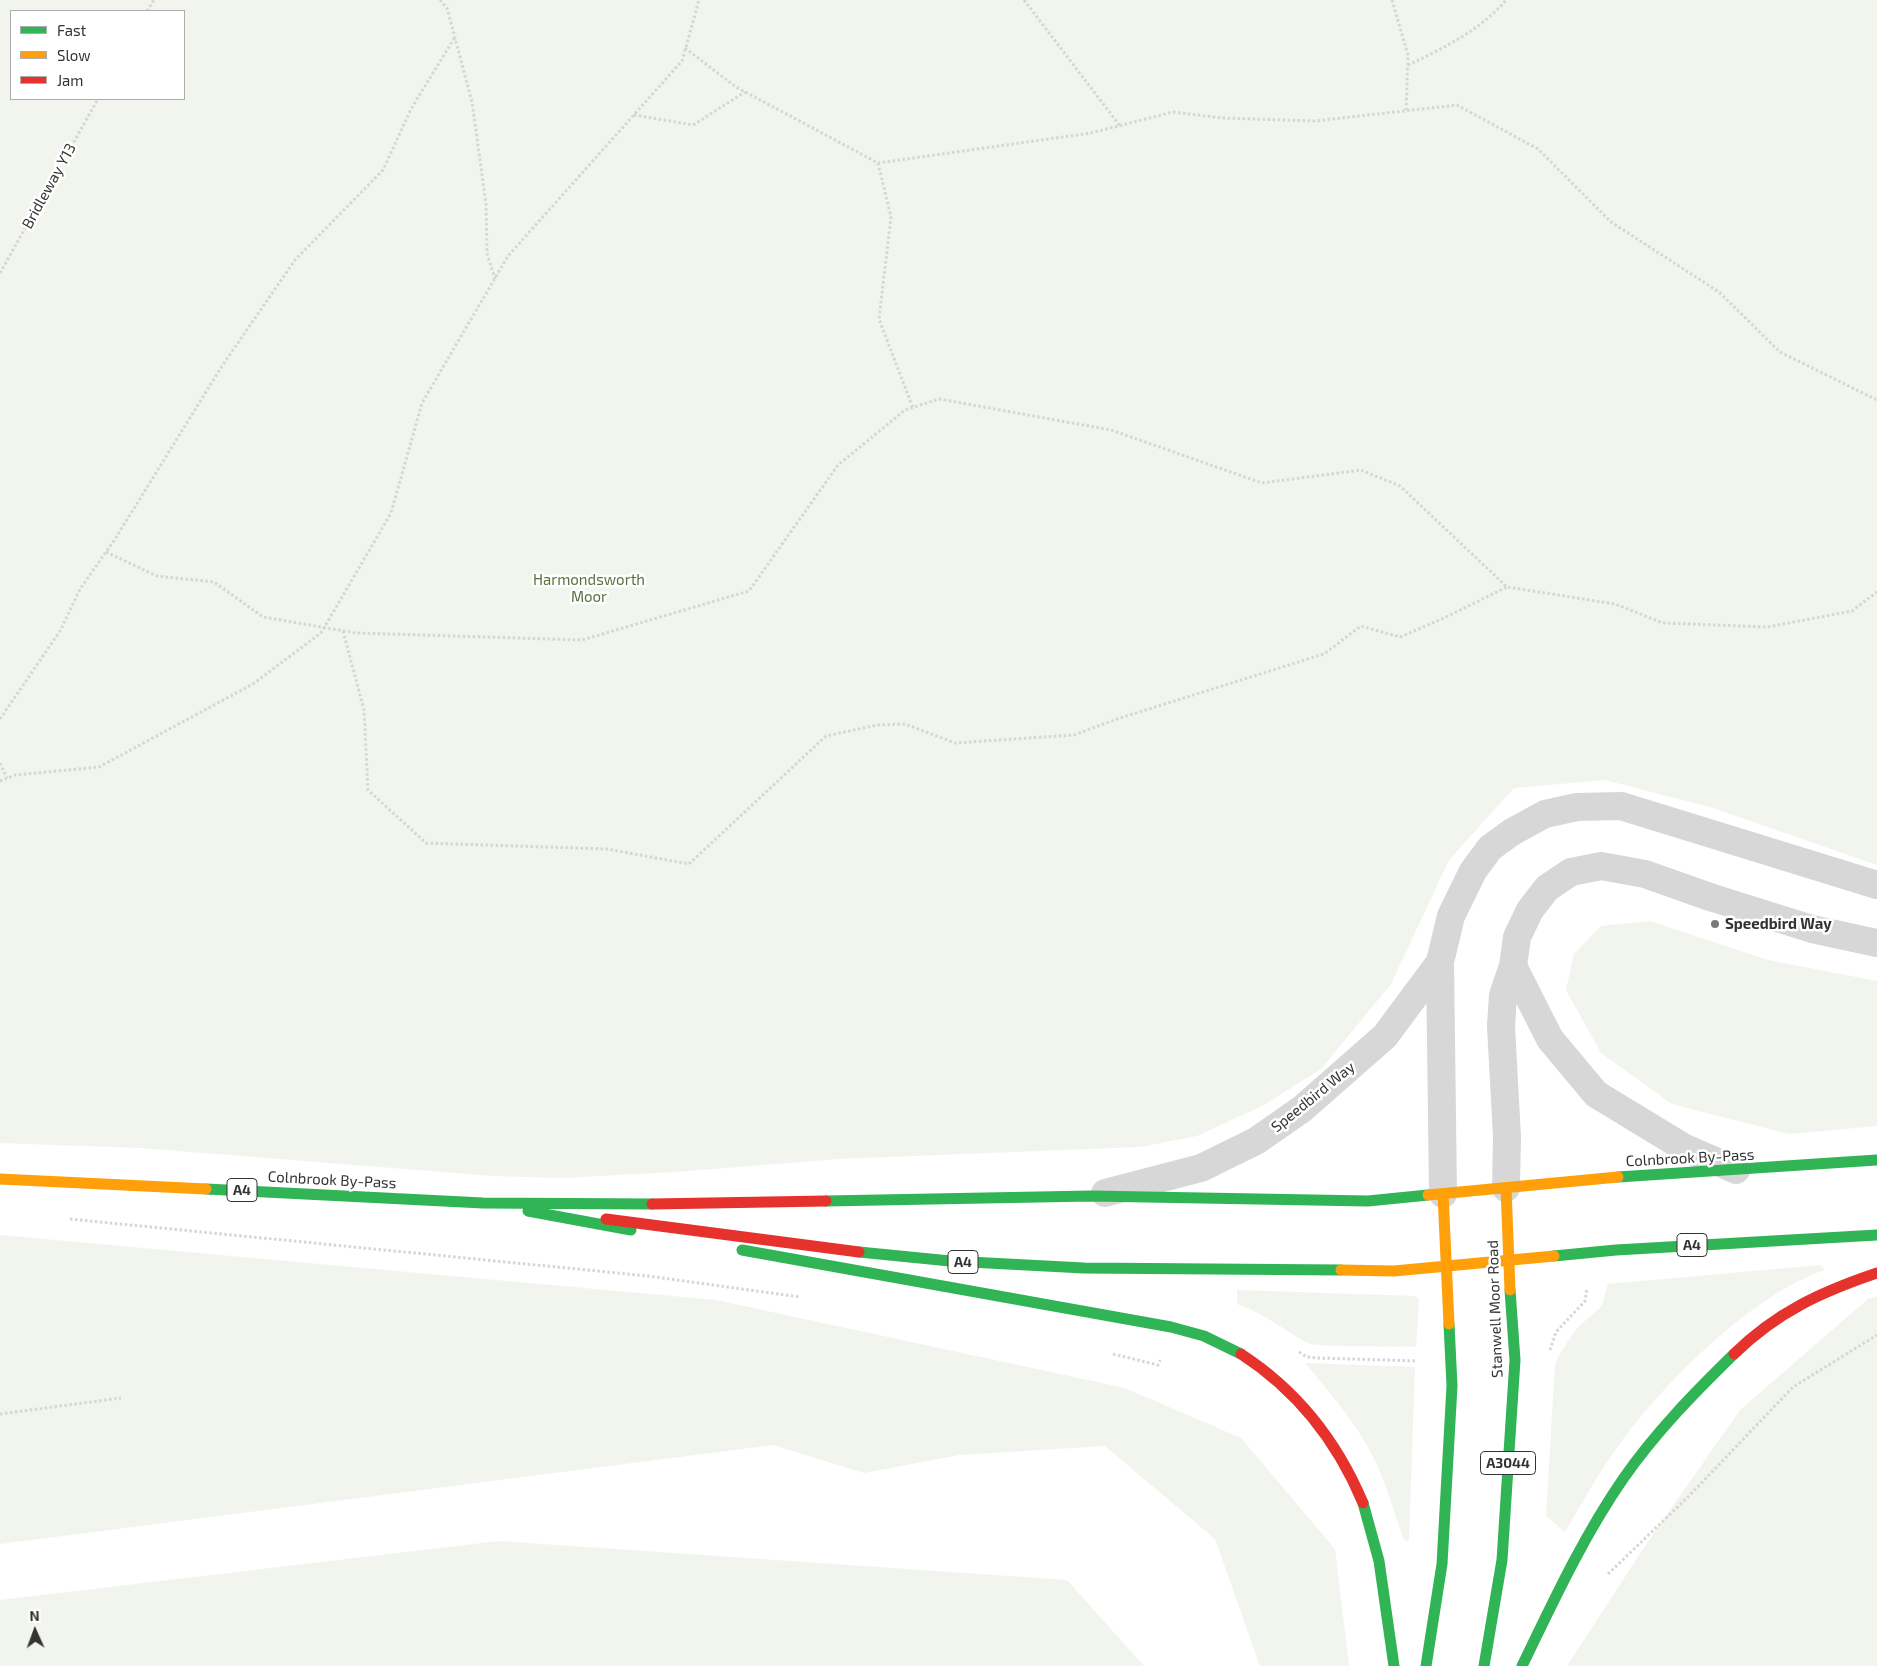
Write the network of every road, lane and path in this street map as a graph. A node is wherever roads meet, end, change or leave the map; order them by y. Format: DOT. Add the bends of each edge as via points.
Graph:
graph roads {
  1 [pos="440,0"];
  2 [pos="700,0"];
  3 [pos="1024,0"];
  4 [pos="1392,0"];
  5 [pos="1506,0"];
  6 [pos="455,37"];
  7 [pos="685,48"];
  8 [pos="1408,65"];
  9 [pos="745,92"];
  10 [pos="97,100"];
  11 [pos="1406,111"];
  12 [pos="634,115"];
  13 [pos="1120,126"];
  14 [pos="878,163"];
  15 [pos="0,274"];
  16 [pos="495,278"];
  17 [pos="1877,400"];
  18 [pos="913,408"];
  19 [pos="106,552"];
  20 [pos="1507,587"];
  21 [pos="1877,592"];
  22 [pos="324,628"];
  23 [pos="343,631"];
  24 [pos="0,720"];
  25 [pos="0,763"];
  26 [pos="7,778"];
  27 [pos="0,781"];
  28 [pos="1877,885"];
  29 [pos="1877,943"];
  30 [pos="1440,962"];
  31 [pos="1513,966"];
  32 [pos="1877,1160"];
  33 [pos="1736,1170"];
  34 [pos="0,1179"];
  35 [pos="1506,1188"];
  36 [pos="1443,1194"];
  37 [pos="1091,1196"];
  38 [pos="483,1203"];
  39 [pos="69,1219"];
  40 [pos="1877,1235"];
  41 [pos="1508,1260"];
  42 [pos="1447,1266"];
  43 [pos="1877,1272"];
  44 [pos="1587,1288"];
  45 [pos="810,1299"];
  46 [pos="1877,1335"];
  47 [pos="1291,1346"];
  48 [pos="1111,1353"];
  49 [pos="1548,1355"];
  50 [pos="1161,1357"];
  51 [pos="1421,1361"];
  52 [pos="121,1398"];
  53 [pos="0,1414"];
  54 [pos="1606,1576"];
  55 [pos="1394,1666"];
  56 [pos="1426,1666"];
  57 [pos="1484,1666"];
  58 [pos="1522,1666"];
  1 -- 6 [label="path" via="447,8"];
  2 -- 7 [label="path"];
  3 -- 13 [label="path"];
  4 -- 8 [label="path"];
  5 -- 8 [label="path" via="1497,11 1443,49"];
  6 -- 16 [label="path" via="472,102 486,204 487,253"];
  6 -- 19 [label="path" via="411,109 383,170 295,260 222,366"];
  7 -- 9 [label="path"];
  7 -- 12 [label="path" via="682,61"];
  8 -- 11 [label="path"];
  9 -- 12 [label="path" via="693,125"];
  9 -- 14 [label="path"];
  10 -- 15 [label="path, Bridleway Y13"];
  11 -- 13 [label="path" via="1315,121 1222,118 1174,112"];
  11 -- 17 [label="path" via="1457,105 1538,148 1611,222 1719,292 1780,352"];
  12 -- 16 [label="path" via="508,256"];
  13 -- 14 [label="path" via="1091,133"];
  14 -- 18 [label="path" via="891,217 879,319"];
  16 -- 22 [label="path" via="422,403 391,513"];
  18 -- 20 [label="path" via="940,399 1111,430 1262,484 1361,470 1400,486"];
  18 -- 23 [label="path" via="905,410 838,465 749,591 582,640"];
  19 -- 22 [label="path" via="157,576 214,582 263,617"];
  19 -- 24 [label="path" via="80,589 60,631"];
  20 -- 21 [label="path" via="1615,604 1663,623 1767,627 1852,610"];
  20 -- 23 [label="path" via="1400,636 1361,626 1324,654 1074,735 955,743 905,724 876,725 826,736 689,864 607,849 426,843 368,790 364,710"];
  22 -- 23 [label="path"];
  22 -- 26 [label="path" via="321,634 254,684 99,767"];
  25 -- 26 [label="path"];
  26 -- 27 [label="path"];
  28 -- 30 [label="street, Speedbird Way" via="1621,806 1577,807 1545,814 1490,848 1451,916"];
  29 -- 31 [label="street" via="1812,929 1645,874 1601,866 1571,872 1547,888 1530,910 1517,937"];
  30 -- 36 [label="street, Speedbird Way"];
  30 -- 37 [label="street, Speedbird Way" via="1385,1036 1302,1109 1256,1141 1201,1168"];
  31 -- 33 [label="street" via="1550,1039 1596,1094 1683,1147"];
  31 -- 35 [label="street" via="1503,995 1501,1026 1507,1137"];
  32 -- 33 [label="main road, Colnbrook By-Pass / A4"];
  33 -- 35 [label="main road, Colnbrook By-Pass / A4" via="1649,1174"];
  34 -- 38 [label="main road, Colnbrook By-Pass / A4"];
  35 -- 36 [label="main road, A4"];
  35 -- 41 [label="main road, Stanwell Moor Road / A3044"];
  36 -- 37 [label="main road, A4" via="1368,1201"];
  36 -- 42 [label="main road"];
  37 -- 38 [label="main road, A4" via="624,1205"];
  38 -- 42 [label="main road, A4" via="819,1248 950,1262 1084,1268 1384,1271"];
  38 -- 55 [label="main road" via="1171,1327 1205,1337 1244,1357 1277,1380 1316,1417 1345,1465 1364,1506 1376,1544"];
  39 -- 45 [label="path" via="648,1276"];
  40 -- 41 [label="main road, A4" via="1616,1250"];
  41 -- 42 [label="main road, A4"];
  41 -- 57 [label="main road, Stanwell Moor Road / A3044" via="1515,1360 1502,1560"];
  42 -- 56 [label="main road" via="1452,1386 1442,1564"];
  43 -- 58 [label="main road" via="1795,1306 1742,1346 1683,1403 1623,1479 1569,1569"];
  44 -- 49 [label="path" via="1585,1301 1556,1332"];
  46 -- 54 [label="path" via="1793,1387 1688,1497"];
  47 -- 51 [label="path" via="1307,1357"];
  48 -- 50 [label="path" via="1158,1365"];
  52 -- 53 [label="path"];
}
